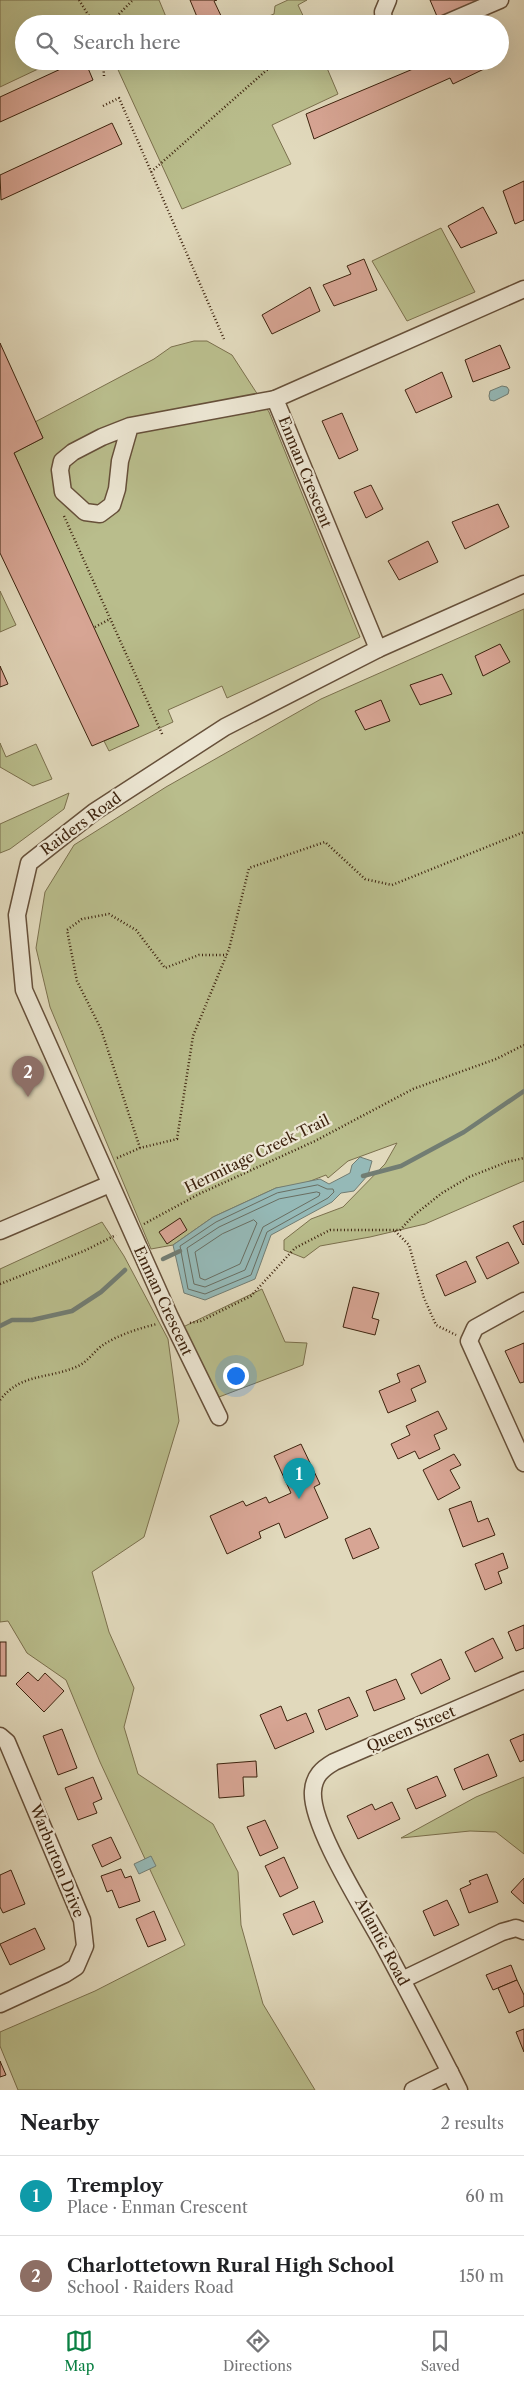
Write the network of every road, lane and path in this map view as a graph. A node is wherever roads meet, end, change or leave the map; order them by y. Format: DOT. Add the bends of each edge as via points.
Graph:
graph roads {
  1 [pos="79,0"];
  2 [pos="134,0"];
  3 [pos="388,0"];
  4 [pos="500,0"];
  5 [pos="88,15"];
  6 [pos="118,15"];
  7 [pos="383,15"];
  8 [pos="465,15"];
  9 [pos="104,70"];
  10 [pos="267,70"];
  11 [pos="104,76"];
  12 [pos="103,106"];
  13 [pos="151,172"];
  14 [pos="524,289"];
  15 [pos="224,339"];
  16 [pos="275,399"];
  17 [pos="130,426"];
  18 [pos="62,510"];
  19 [pos="524,584"];
  20 [pos="110,619"];
  21 [pos="94,627"];
  22 [pos="378,649"];
  23 [pos="162,736"];
  24 [pos="524,832"];
  25 [pos="227,955"];
  26 [pos="524,1045"];
  27 [pos="140,1148"];
  28 [pos="524,1158"];
  29 [pos="101,1164"];
  30 [pos="110,1184"];
  31 [pos="141,1226"];
  32 [pos="394,1230"];
  33 [pos="0,1231"];
  34 [pos="123,1232"];
  35 [pos="0,1284"];
  36 [pos="524,1301"];
  37 [pos="158,1324"];
  38 [pos="184,1324"];
  39 [pos="469,1340"];
  40 [pos="0,1400"];
  41 [pos="218,1417"];
  42 [pos="524,1463"];
  43 [pos="524,1680"];
  44 [pos="0,1736"];
  45 [pos="312,1792"];
  46 [pos="524,1931"];
  47 [pos="402,1980"];
  48 [pos="0,2004"];
  49 [pos="450,2072"];
  50 [pos="413,2090"];
  51 [pos="459,2090"];
  1 -- 5 [label="path"];
  2 -- 6 [label="path"];
  3 -- 7 [label="street"];
  4 -- 8 [label="street"];
  9 -- 11 [label="path"];
  10 -- 13 [label="path"];
  12 -- 13 [label="path" via="119,98"];
  13 -- 15 [label="path"];
  14 -- 16 [label="street, Enman Crescent"];
  16 -- 17 [label="street"];
  16 -- 22 [label="street, Enman Crescent"];
  17 -- 17 [label="street" via="73,452 62,461 63,492 85,512 100,514 112,505"];
  18 -- 20 [label="path"];
  19 -- 22 [label="street"];
  20 -- 21 [label="path"];
  20 -- 23 [label="path"];
  22 -- 29 [label="street, Raiders Road" via="225,727 94,812 29,863 16,915 24,990"];
  24 -- 25 [label="path" via="392,885 365,879 325,842 249,868"];
  25 -- 27 [label="path" via="193,1036 177,1139"];
  25 -- 27 [label="path" via="200,955 165,968 136,930 109,914 82,919 68,930 77,981 101,1029"];
  26 -- 31 [label="path, Hermitage Creek Trail" via="496,1059 413,1089"];
  27 -- 29 [label="path"];
  28 -- 32 [label="path" via="469,1177 442,1193 400,1230"];
  29 -- 30 [label="street, Raiders Road"];
  30 -- 33 [label="street"];
  30 -- 41 [label="street, Enman Crescent"];
  32 -- 38 [label="path" via="330,1230 295,1248 251,1296 201,1321"];
  32 -- 39 [label="path" via="409,1245 424,1298 436,1325"];
  34 -- 35 [label="path"];
  36 -- 39 [label="street" via="475,1328"];
  37 -- 40 [label="path" via="143,1327 103,1345 78,1367 9,1388"];
  39 -- 42 [label="street"];
  43 -- 45 [label="street, Queen Street" via="334,1762 321,1770"];
  44 -- 48 [label="street, Warburton Drive" via="7,1742 82,1920 85,1946 76,1967"];
  45 -- 47 [label="street, Atlantic Road" via="320,1829"];
  46 -- 47 [label="street" via="516,1928 502,1932"];
  47 -- 49 [label="street, Atlantic Road"];
  49 -- 50 [label="street"];
  49 -- 51 [label="street, Atlantic Road"];
}
